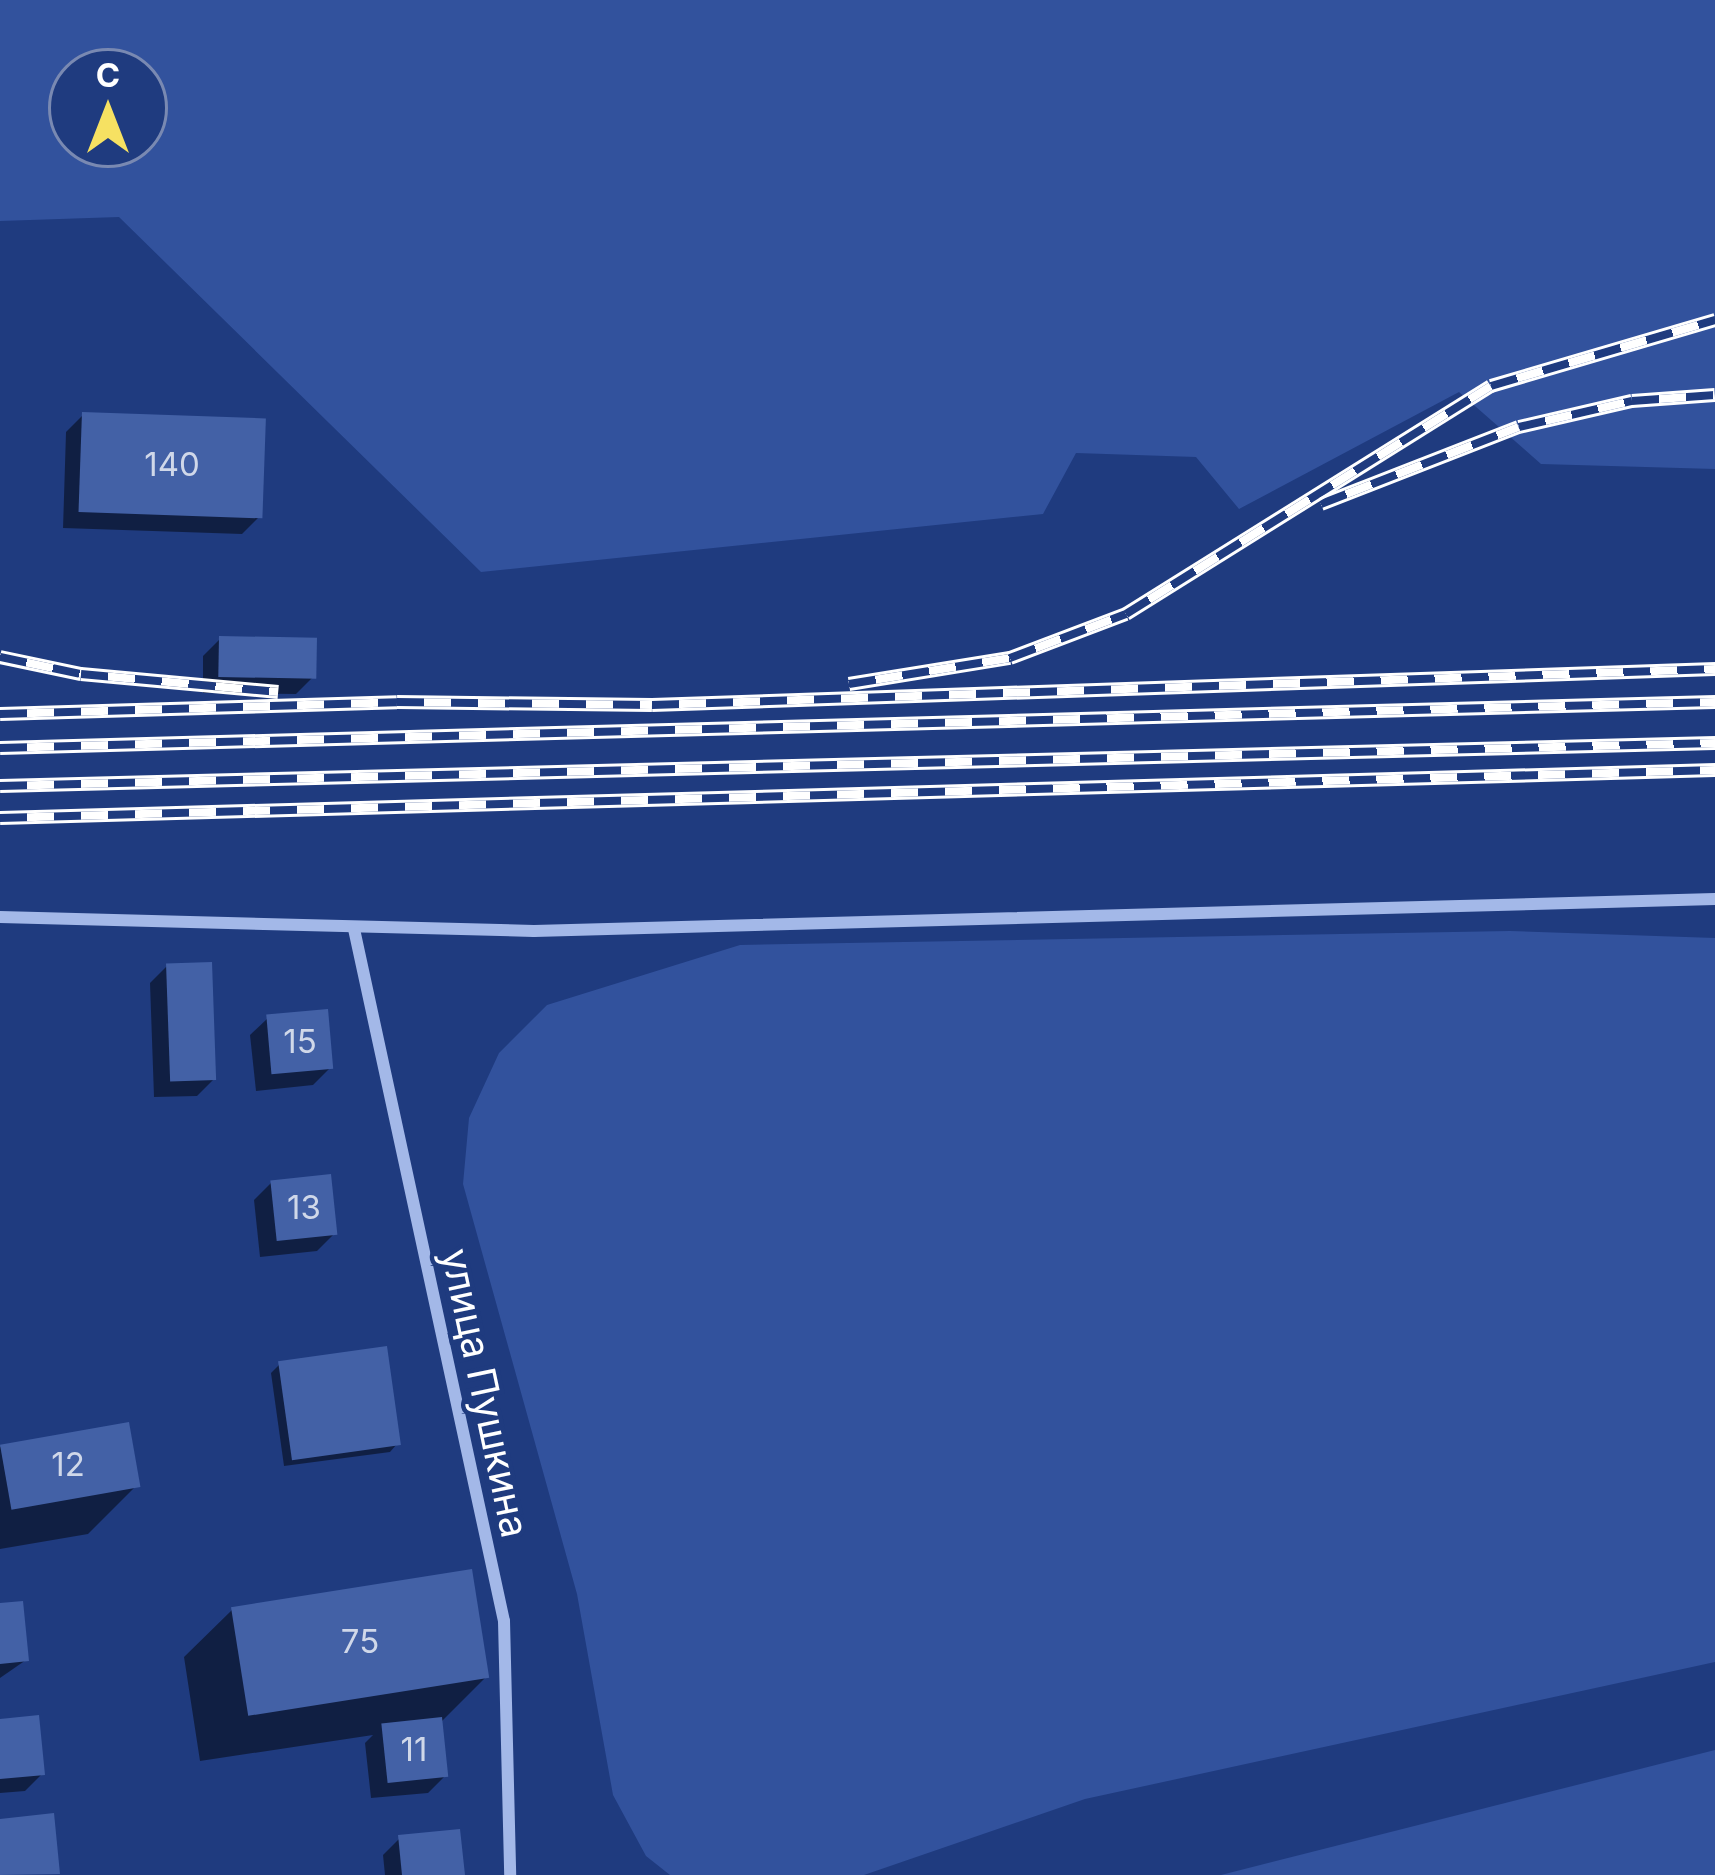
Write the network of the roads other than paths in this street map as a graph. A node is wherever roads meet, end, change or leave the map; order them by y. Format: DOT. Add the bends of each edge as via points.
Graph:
graph roads {
  1 [pos="1715,899"];
  2 [pos="0,917"];
  3 [pos="354,928"];
  4 [pos="510,1875"];
  1 -- 3 [label="street" via="534,931"];
  2 -- 3 [label="street"];
  3 -- 4 [label="street, улица Пушкина" via="504,1621"];
}
